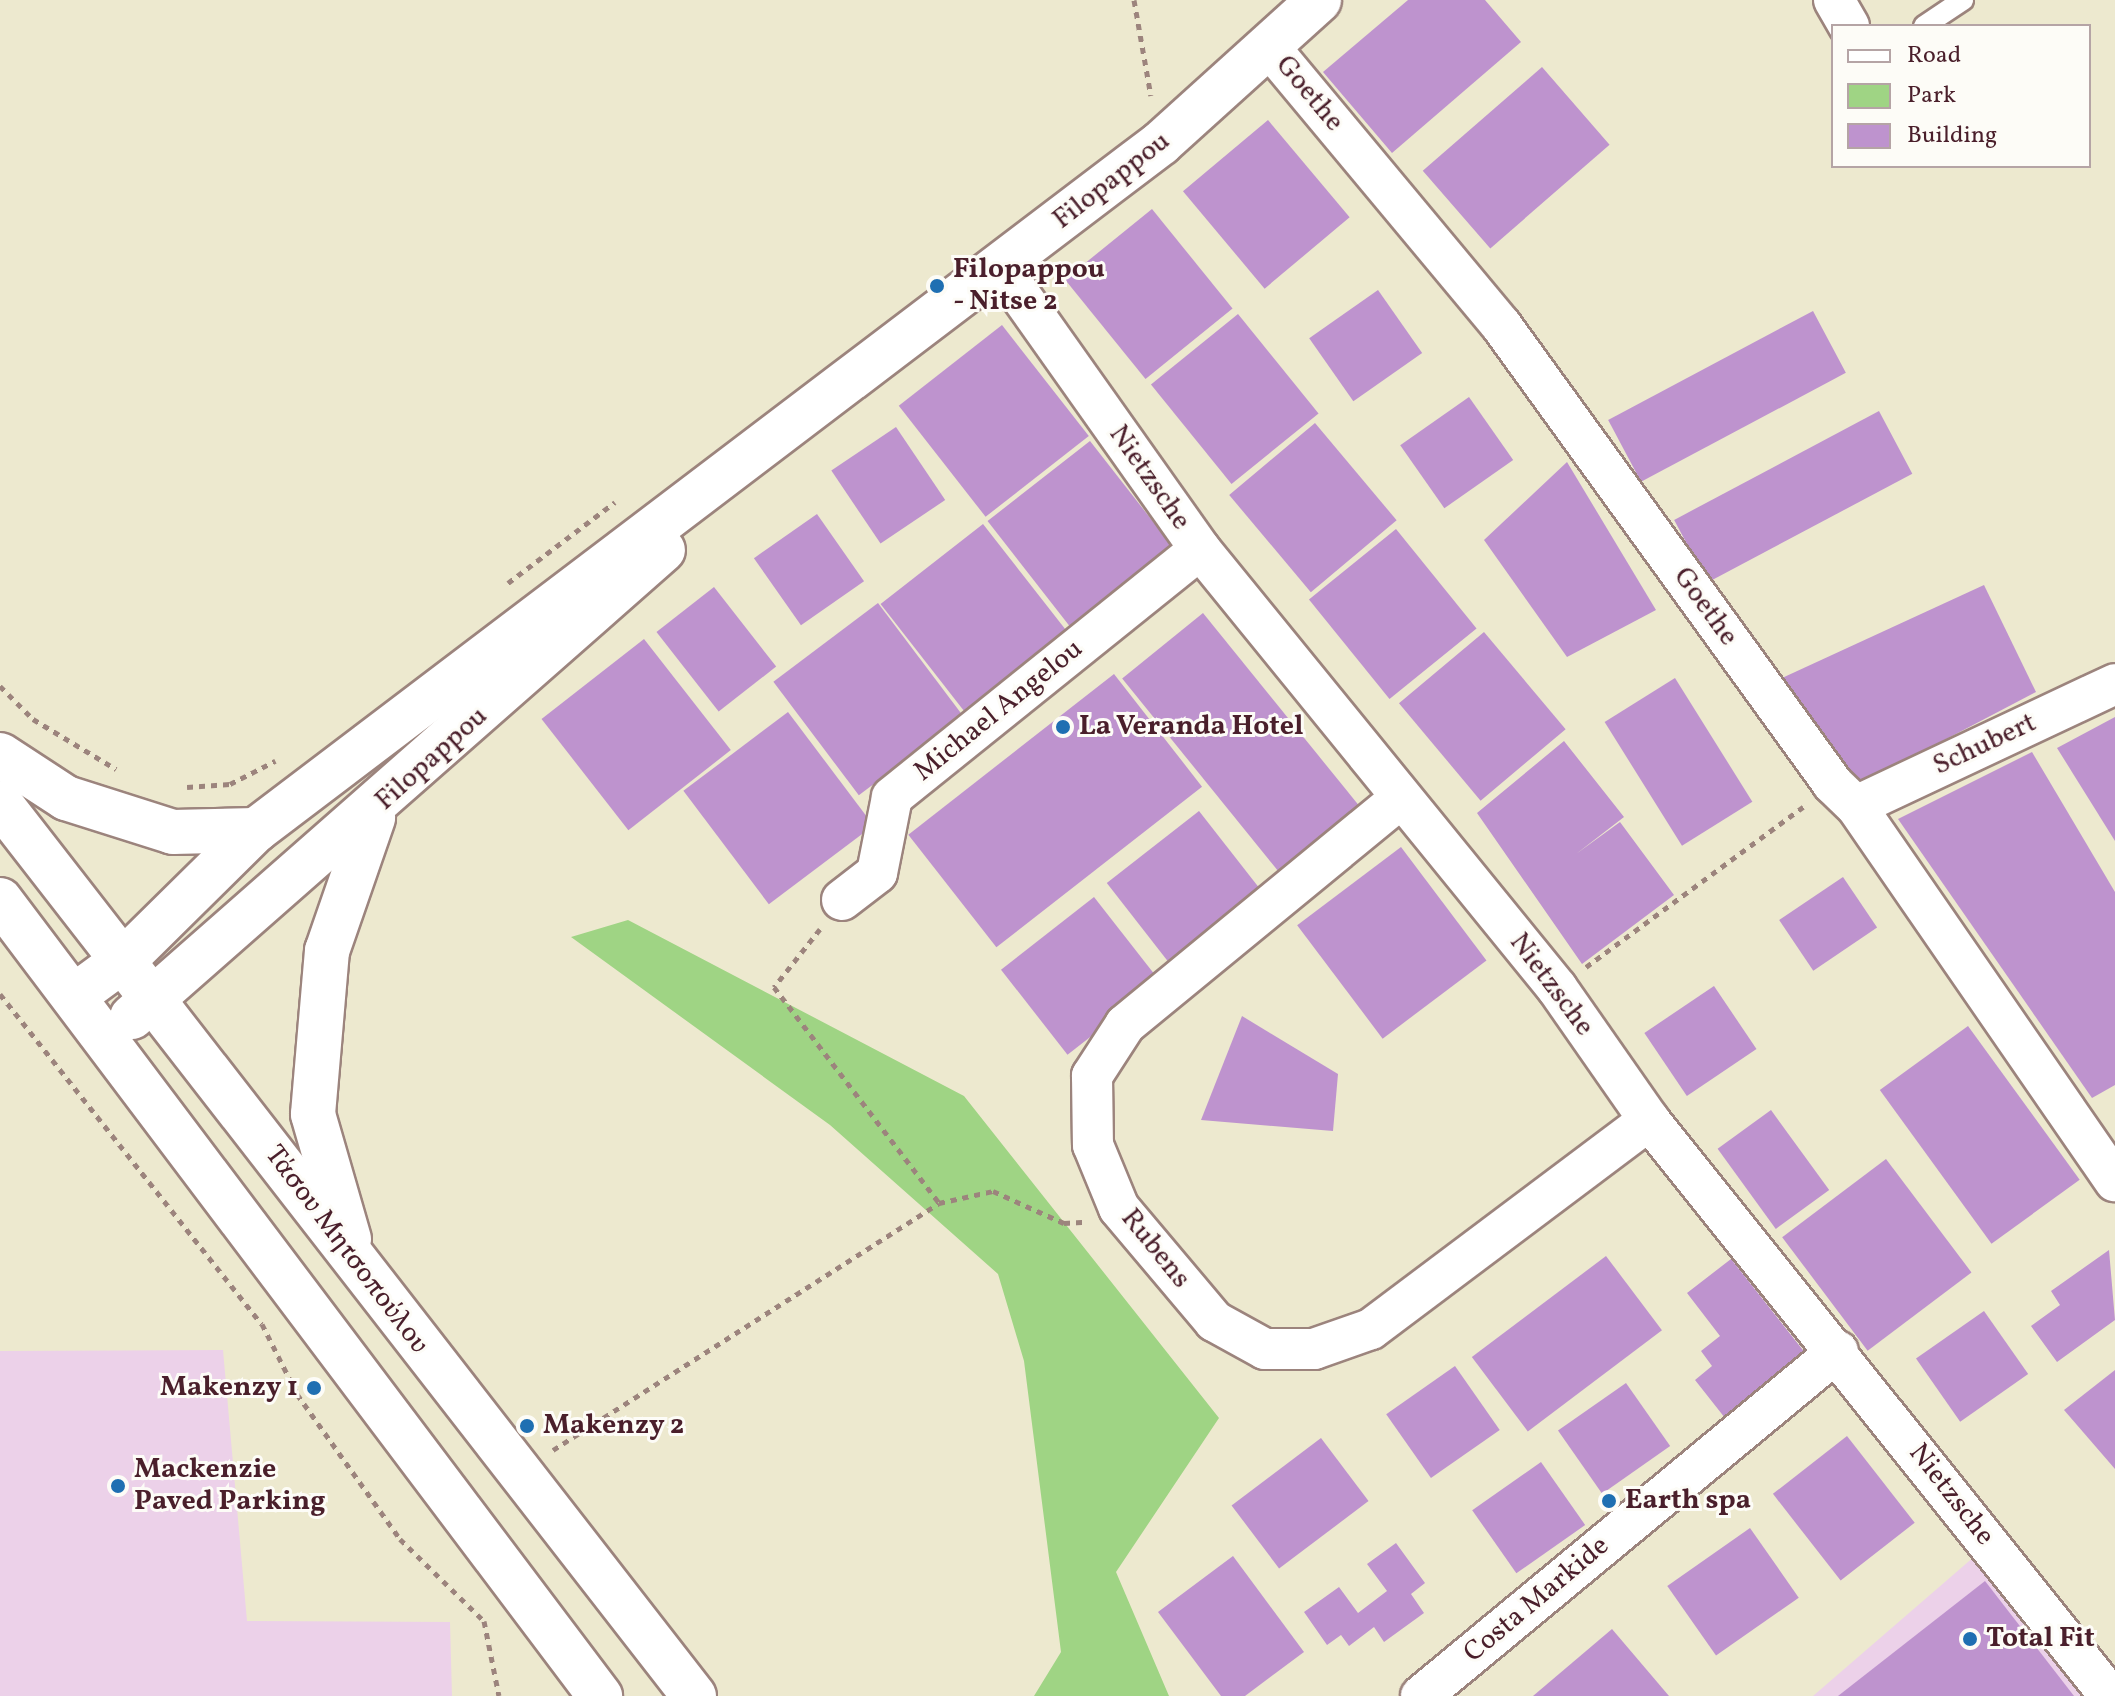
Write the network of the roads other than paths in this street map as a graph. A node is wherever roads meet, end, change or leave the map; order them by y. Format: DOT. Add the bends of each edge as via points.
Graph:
graph roads {
  1 [pos="1319,0"];
  2 [pos="1834,0"];
  3 [pos="1963,0"];
  4 [pos="1848,24"];
  5 [pos="1927,24"];
  6 [pos="1271,49"];
  7 [pos="1001,268"];
  8 [pos="742,468"];
  9 [pos="1200,549"];
  10 [pos="2115,684"];
  11 [pos="0,755"];
  12 [pos="1844,795"];
  13 [pos="1401,798"];
  14 [pos="0,803"];
  15 [pos="377,809"];
  16 [pos="256,830"];
  17 [pos="0,900"];
  18 [pos="842,900"];
  19 [pos="126,958"];
  20 [pos="77,994"];
  21 [pos="156,1000"];
  22 [pos="108,1035"];
  23 [pos="1649,1120"];
  24 [pos="2115,1181"];
  25 [pos="403,1326"];
  26 [pos="1838,1351"];
  27 [pos="600,1696"];
  28 [pos="694,1696"];
  29 [pos="1421,1696"];
  30 [pos="2110,1696"];
  1 -- 6 [label="street, Filopappou"];
  2 -- 4 [label="street"];
  3 -- 5 [label="lane"];
  6 -- 7 [label="street, Filopappou"];
  6 -- 12 [label="street, Goethe" via="1501,325"];
  7 -- 8 [label="street, Filopappou"];
  7 -- 9 [label="street, Nietzsche"];
  8 -- 15 [label="street, Filopappou" via="709,509"];
  8 -- 16 [label="street, Filopappou" via="702,487"];
  9 -- 13 [label="street, Nietzsche"];
  9 -- 18 [label="street, Michael Angelou" via="892,797 877,873"];
  10 -- 12 [label="street, Schubert"];
  11 -- 16 [label="street" via="66,798 173,832"];
  12 -- 24 [label="street, Goethe"];
  13 -- 23 [label="street, Nietzsche" via="1557,988"];
  13 -- 23 [label="street, Rubens" via="1125,1025 1092,1076 1093,1145 1119,1208 1214,1321 1265,1349 1314,1349 1371,1329"];
  14 -- 19 [label="street, Τάσου Μητσοπούλου"];
  15 -- 21 [label="street, Filopappou"];
  15 -- 25 [label="street" via="349,870 327,951 313,1114 350,1242"];
  16 -- 19 [label="street, Filopappou"];
  17 -- 20 [label="street"];
  19 -- 20 [label="street, Filopappou"];
  19 -- 21 [label="street, Τάσου Μητσοπούλου"];
  20 -- 22 [label="street"];
  21 -- 22 [label="street, Filopappou"];
  21 -- 25 [label="street, Τάσου Μητσοπούλου"];
  22 -- 27 [label="street"];
  23 -- 26 [label="street, Nietzsche"];
  25 -- 28 [label="street, Τάσου Μητσοπούλου"];
  26 -- 29 [label="street, Costa Markide"];
  26 -- 30 [label="street, Nietzsche"];
}
